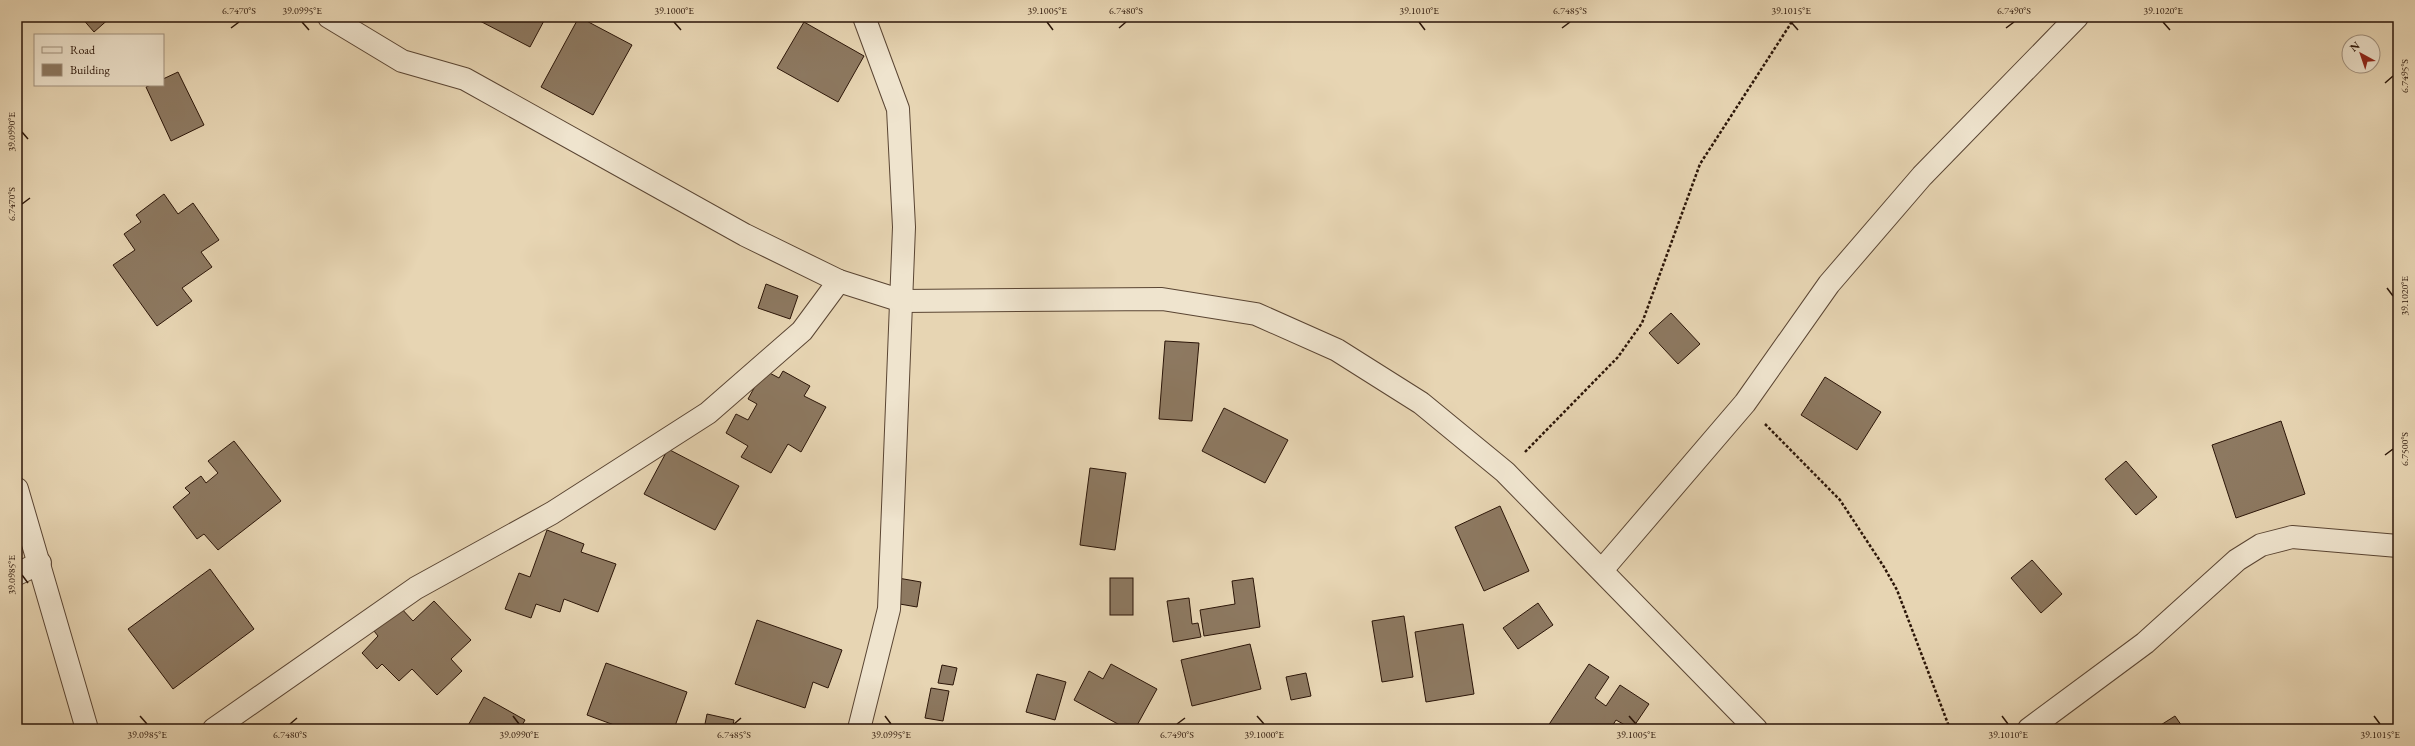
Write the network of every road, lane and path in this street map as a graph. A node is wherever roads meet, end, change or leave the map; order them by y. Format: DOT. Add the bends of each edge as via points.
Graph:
graph roads {
  1 [pos="329,17"];
  2 [pos="864,17"];
  3 [pos="1795,17"];
  4 [pos="2077,17"];
  5 [pos="839,281"];
  6 [pos="902,301"];
  7 [pos="1745,403"];
  8 [pos="1504,472"];
  9 [pos="17,489"];
  10 [pos="2398,546"];
  11 [pos="40,563"];
  12 [pos="1602,570"];
  13 [pos="17,574"];
  14 [pos="87,729"];
  15 [pos="214,729"];
  16 [pos="859,729"];
  17 [pos="1756,729"];
  18 [pos="1950,729"];
  19 [pos="2029,729"];
  1 -- 5 [label="street" via="402,61 465,80 745,235"];
  2 -- 6 [label="street" via="898,109 904,227"];
  3 -- 8 [label="path" via="1700,164 1642,323 1618,357"];
  4 -- 7 [label="street" via="1922,176 1829,284"];
  5 -- 6 [label="street"];
  5 -- 15 [label="street" via="802,331 708,413 552,513 416,588"];
  6 -- 8 [label="street" via="1162,299 1256,314 1337,350 1421,402"];
  6 -- 16 [label="street" via="888,609"];
  7 -- 12 [label="street"];
  7 -- 18 [label="path" via="1840,500 1884,567 1897,590"];
  8 -- 12 [label="street"];
  9 -- 11 [label="street"];
  10 -- 19 [label="street" via="2292,537 2261,545 2237,560 2145,643"];
  11 -- 13 [label="street"];
  11 -- 14 [label="street"];
  12 -- 17 [label="street"];
}
